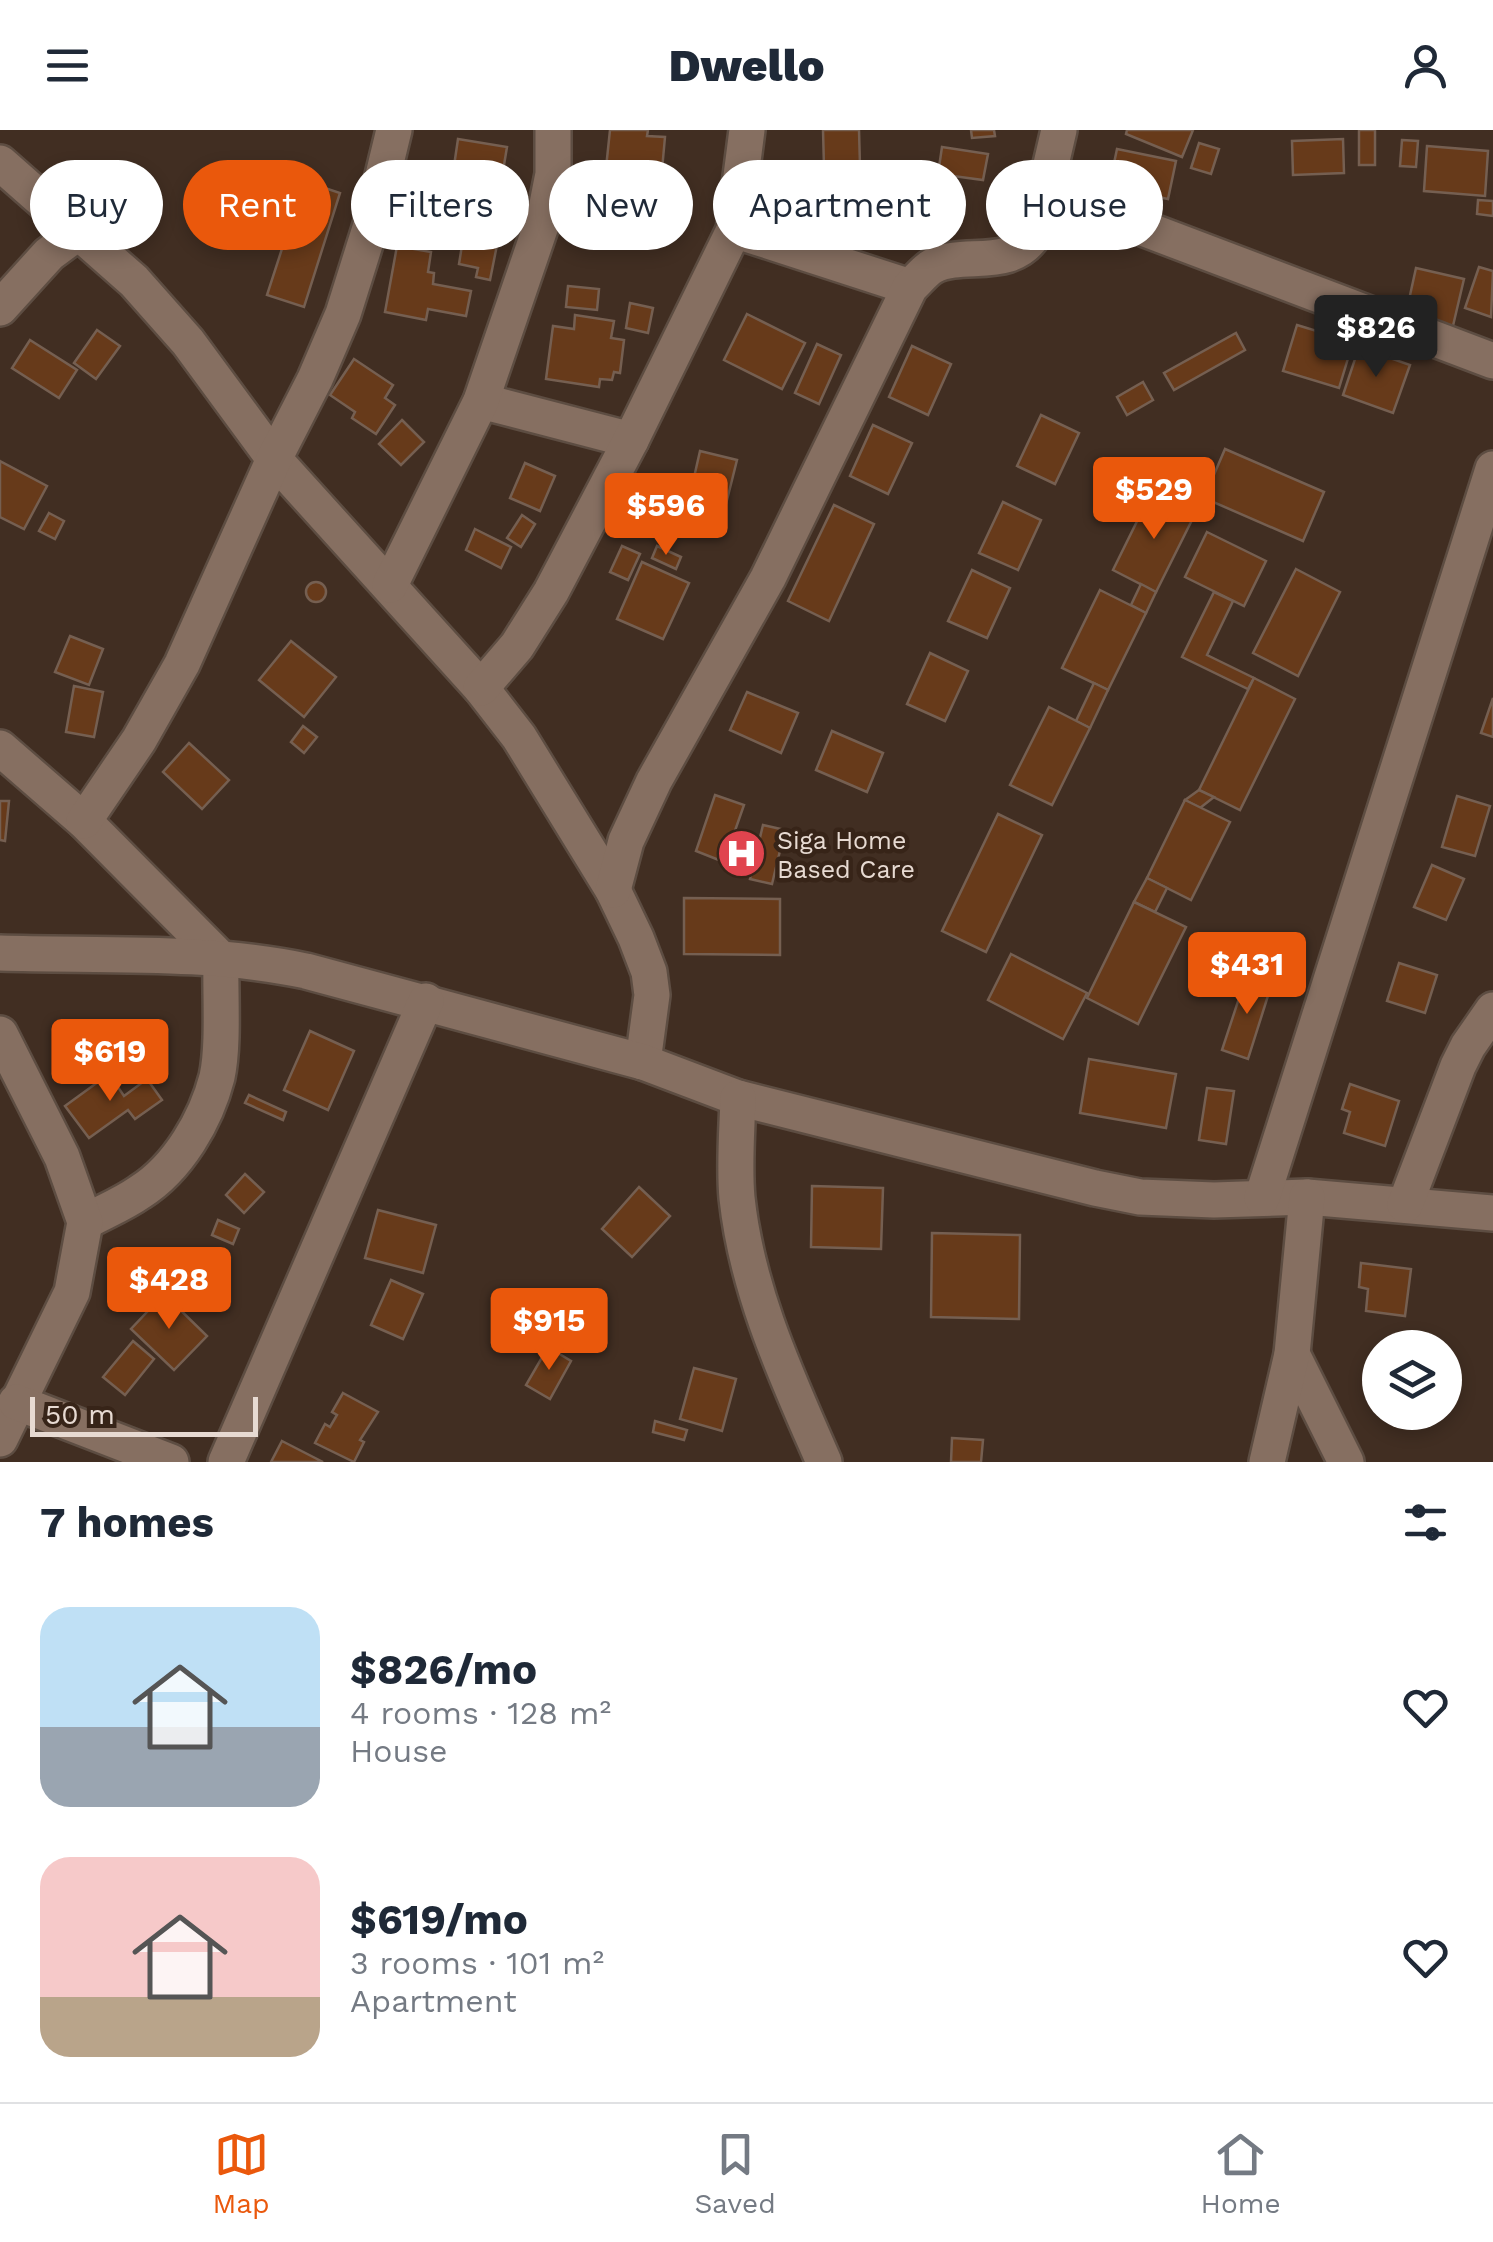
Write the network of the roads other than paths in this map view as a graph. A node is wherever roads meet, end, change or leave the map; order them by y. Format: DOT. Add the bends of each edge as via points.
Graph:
graph roads {
  1 [pos="394,130"];
  2 [pos="554,130"];
  3 [pos="747,130"];
  4 [pos="1058,130"];
  5 [pos="743,160"];
  6 [pos="1052,160"];
  7 [pos="0,163"];
  8 [pos="30,188"];
  9 [pos="1163,237"];
  10 [pos="54,250"];
  11 [pos="101,250"];
  12 [pos="724,250"];
  13 [pos="796,250"];
  14 [pos="1017,250"];
  15 [pos="910,287"];
  16 [pos="0,308"];
  17 [pos="1493,361"];
  18 [pos="481,402"];
  19 [pos="632,440"];
  20 [pos="274,460"];
  21 [pos="1493,469"];
  22 [pos="390,585"];
  23 [pos="481,688"];
  24 [pos="0,748"];
  25 [pos="84,822"];
  26 [pos="614,890"];
  27 [pos="0,953"];
  28 [pos="222,959"];
  29 [pos="426,1001"];
  30 [pos="1493,1010"];
  31 [pos="0,1034"];
  32 [pos="643,1062"];
  33 [pos="738,1098"];
  34 [pos="1307,1197"];
  35 [pos="1262,1198"];
  36 [pos="1406,1205"];
  37 [pos="1493,1213"];
  38 [pos="85,1222"];
  39 [pos="1292,1354"];
  40 [pos="16,1402"];
  41 [pos="0,1439"];
  42 [pos="171,1462"];
  43 [pos="226,1462"];
  44 [pos="824,1462"];
  45 [pos="1267,1462"];
  46 [pos="1346,1462"];
  1 -- 20 [label="street" via="344,314"];
  2 -- 18 [label="street" via="545,214"];
  3 -- 5 [label="street"];
  4 -- 6 [label="street"];
  7 -- 8 [label="street"];
  9 -- 17 [label="street"];
  10 -- 16 [label="street"];
  11 -- 20 [label="street" via="188,342"];
  12 -- 19 [label="street"];
  13 -- 15 [label="street"];
  14 -- 15 [label="street" via="934,265"];
  15 -- 26 [label="street" via="768,578 654,781 626,841"];
  18 -- 19 [label="street"];
  18 -- 22 [label="street"];
  19 -- 23 [label="street" via="550,592"];
  20 -- 22 [label="street"];
  20 -- 25 [label="street" via="182,664"];
  21 -- 35 [label="street"];
  22 -- 23 [label="street"];
  23 -- 26 [label="street"];
  24 -- 25 [label="street"];
  25 -- 28 [label="street"];
  26 -- 32 [label="street" via="648,972 652,996"];
  27 -- 28 [label="street"];
  28 -- 29 [label="street" via="261,961"];
  28 -- 38 [label="street" via="218,1074 203,1116 162,1176"];
  29 -- 32 [label="street"];
  29 -- 43 [label="street"];
  30 -- 36 [label="street" via="1458,1066"];
  31 -- 38 [label="street" via="62,1157"];
  32 -- 33 [label="street"];
  33 -- 35 [label="street" via="1140,1197"];
  33 -- 44 [label="street" via="737,1196 750,1276"];
  34 -- 35 [label="street"];
  34 -- 36 [label="street"];
  34 -- 39 [label="street"];
  36 -- 37 [label="street"];
  38 -- 40 [label="street" via="72,1292"];
  39 -- 45 [label="street"];
  39 -- 46 [label="street"];
  40 -- 41 [label="street"];
  40 -- 42 [label="street"];
}
